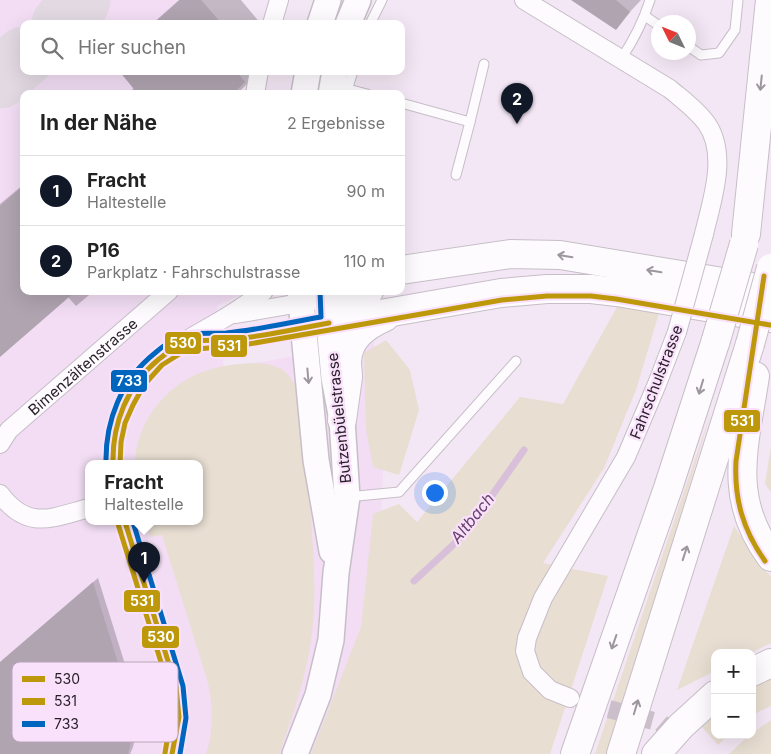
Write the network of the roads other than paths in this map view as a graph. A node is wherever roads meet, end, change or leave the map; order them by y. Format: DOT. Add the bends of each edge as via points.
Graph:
graph roads {
  1 [pos="279,0"];
  2 [pos="328,0"];
  3 [pos="358,0"];
  4 [pos="382,0"];
  5 [pos="524,0"];
  6 [pos="650,0"];
  7 [pos="738,0"];
  8 [pos="770,0"];
  9 [pos="645,16"];
  10 [pos="273,20"];
  11 [pos="321,20"];
  12 [pos="350,20"];
  13 [pos="372,20"];
  14 [pos="651,20"];
  15 [pos="696,52"];
  16 [pos="621,59"];
  17 [pos="484,64"];
  18 [pos="258,75"];
  19 [pos="307,75"];
  20 [pos="350,75"];
  21 [pos="340,87"];
  22 [pos="256,90"];
  23 [pos="305,90"];
  24 [pos="405,104"];
  25 [pos="470,122"];
  26 [pos="771,129"];
  27 [pos="456,176"];
  28 [pos="745,239"];
  29 [pos="771,268"];
  30 [pos="414,269"];
  31 [pos="771,277"];
  32 [pos="771,290"];
  33 [pos="164,295"];
  34 [pos="258,295"];
  35 [pos="359,295"];
  36 [pos="300,297"];
  37 [pos="404,308"];
  38 [pos="322,310"];
  39 [pos="229,316"];
  40 [pos="771,318"];
  41 [pos="184,343"];
  42 [pos="755,346"];
  43 [pos="516,361"];
  44 [pos="342,420"];
  45 [pos="0,444"];
  46 [pos="113,460"];
  47 [pos="0,494"];
  48 [pos="347,497"];
  49 [pos="85,509"];
  50 [pos="126,525"];
  51 [pos="771,557"];
  52 [pos="336,573"];
  53 [pos="169,662"];
  54 [pos="771,663"];
  55 [pos="756,670"];
  56 [pos="570,698"];
  57 [pos="711,699"];
  58 [pos="178,707"];
  59 [pos="178,722"];
  60 [pos="295,754"];
  61 [pos="575,754"];
  62 [pos="621,754"];
  63 [pos="656,754"];
  1 -- 10 [label="street"];
  2 -- 11 [label="main road"];
  3 -- 12 [label="main road"];
  4 -- 13 [label="lane"];
  5 -- 16 [label="street, Fahrschulstrasse"];
  6 -- 9 [label="lane"];
  7 -- 15 [label="lane" via="735,30 719,52 701,55"];
  8 -- 28 [label="highway, one-way"];
  9 -- 14 [label="lane"];
  9 -- 16 [label="lane"];
  16 -- 56 [label="street, Fahrschulstrasse, bridge" via="670,89 708,125 717,168 704,234 677,332 657,384 626,457 544,598 527,638 525,651 532,672 550,690"];
  17 -- 25 [label="lane"];
  18 -- 22 [label="street"];
  19 -- 23 [label="main road"];
  20 -- 21 [label="lane"];
  24 -- 25 [label="lane"];
  25 -- 27 [label="lane"];
  26 -- 28 [label="highway"];
  28 -- 61 [label="highway, one-way, bridge" via="668,488"];
  29 -- 42 [label="highway, bridge"];
  32 -- 30 [label="highway, one-way" via="538,253 510,254"];
  31 -- 42 [label="highway, bridge"];
  33 -- 45 [label="street, Bimenzältenstrasse" via="10,430"];
  34 -- 39 [label="street"];
  35 -- 38 [label="highway"];
  36 -- 38 [label="main road"];
  36 -- 39 [label="street"];
  37 -- 38 [label="highway"];
  37 -- 40 [label="highway" via="524,290 571,289 617,292"];
  37 -- 44 [label="highway" via="373,322 352,342 347,361"];
  38 -- 41 [label="street" via="227,340"];
  38 -- 44 [label="main road, Butzenbüelstrasse"];
  38 -- 52 [label="main road, Butzenbüelstrasse, one-way" via="316,460"];
  39 -- 41 [label="street"];
  41 -- 46 [label="street" via="157,359 138,381 118,422"];
  42 -- 51 [label="highway" via="742,480 744,500 754,531"];
  62 -- 42 [label="highway, one-way"];
  43 -- 48 [label="lane" via="399,492"];
  44 -- 48 [label="main road, Butzenbüelstrasse"];
  47 -- 49 [label="street" via="21,514 38,520"];
  48 -- 52 [label="main road, Butzenbüelstrasse"];
  50 -- 53 [label="street"];
  52 -- 60 [label="main road, Butzenbüelstrasse" via="330,640 318,695"];
  54 -- 55 [label="highway"];
  57 -- 63 [label="highway"];
  58 -- 59 [label="street"];
}
